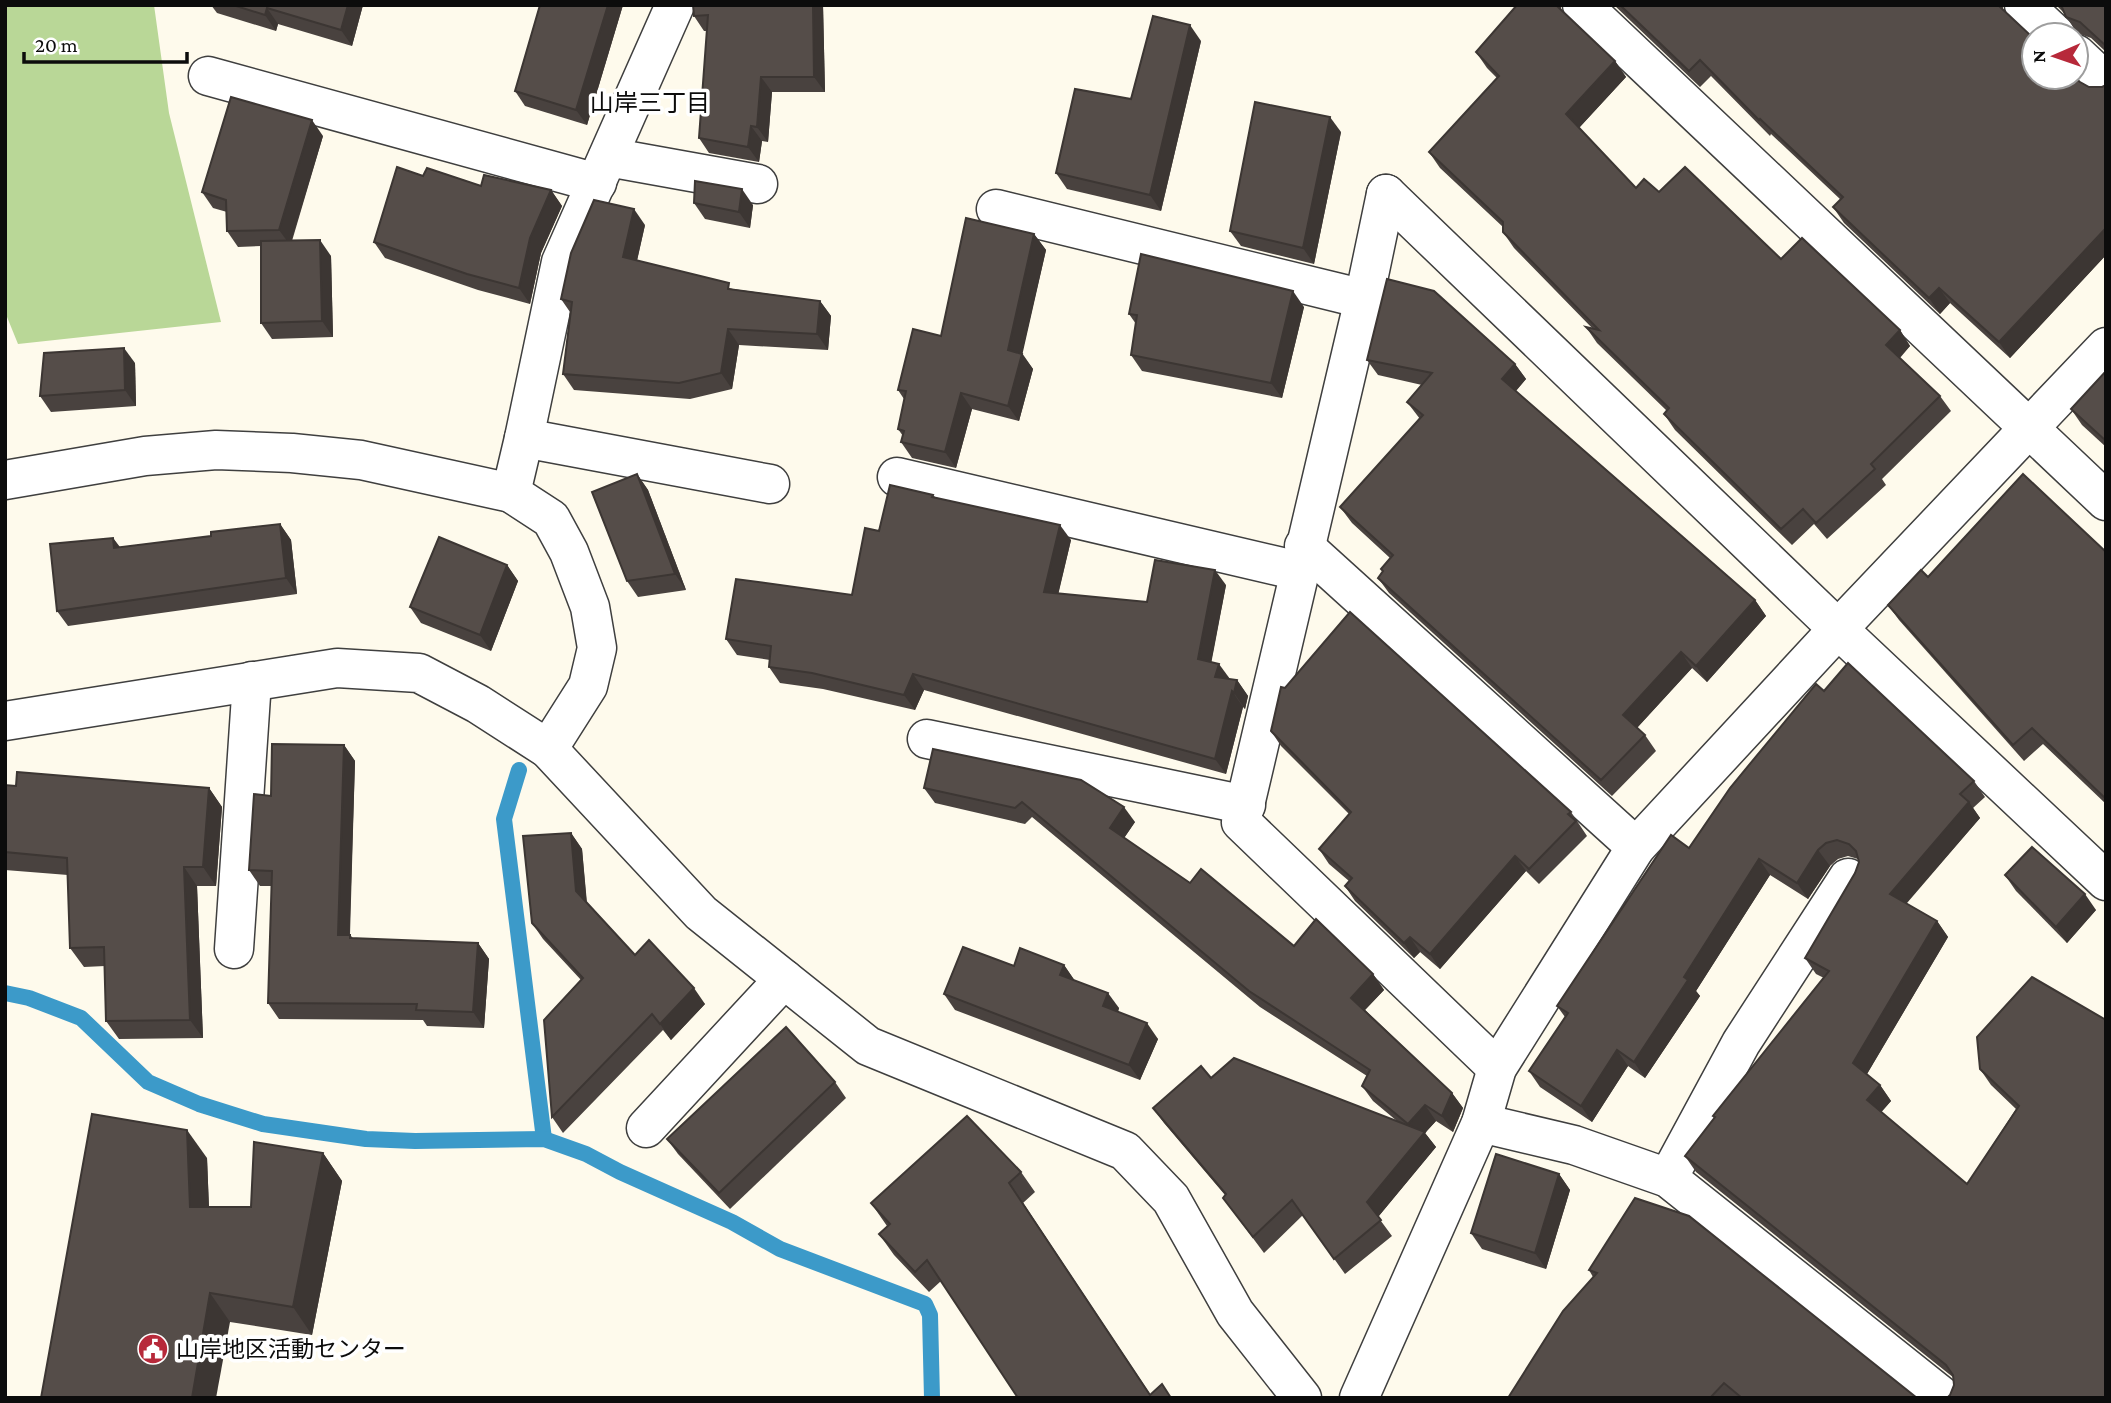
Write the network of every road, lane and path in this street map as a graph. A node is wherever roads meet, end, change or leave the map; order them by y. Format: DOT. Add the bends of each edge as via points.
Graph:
graph roads {
  1 [pos="675,5"];
  2 [pos="1582,5"];
  3 [pos="2024,5"];
  4 [pos="2041,21"];
  5 [pos="2090,67"];
  6 [pos="208,76"];
  7 [pos="2106,82"];
  8 [pos="603,170"];
  9 [pos="758,184"];
  10 [pos="996,209"];
  11 [pos="1364,299"];
  12 [pos="2106,347"];
  13 [pos="2030,429"];
  14 [pos="524,438"];
  15 [pos="897,477"];
  16 [pos="5,480"];
  17 [pos="770,484"];
  18 [pos="511,493"];
  19 [pos="2106,501"];
  20 [pos="1302,559"];
  21 [pos="1838,629"];
  22 [pos="252,681"];
  23 [pos="5,721"];
  24 [pos="927,739"];
  25 [pos="548,748"];
  26 [pos="1246,805"];
  27 [pos="1636,847"];
  28 [pos="1848,878"];
  29 [pos="2106,881"];
  30 [pos="234,949"];
  31 [pos="784,979"];
  32 [pos="1497,1068"];
  33 [pos="1481,1123"];
  34 [pos="646,1128"];
  35 [pos="1668,1178"];
  36 [pos="1302,1398"];
  37 [pos="1359,1398"];
  38 [pos="1944,1398"];
  1 -- 8 [label="street"];
  2 -- 13 [label="street"];
  3 -- 4 [label="street"];
  5 -- 7 [label="street"];
  6 -- 8 [label="street"];
  8 -- 9 [label="street"];
  8 -- 14 [label="street" via="561,262"];
  10 -- 11 [label="street"];
  11 -- 20 [label="street"];
  11 -- 21 [label="street" via="1386,194"];
  12 -- 13 [label="street"];
  13 -- 19 [label="street"];
  13 -- 21 [label="street"];
  14 -- 17 [label="street"];
  14 -- 18 [label="street"];
  15 -- 20 [label="street"];
  16 -- 18 [label="street" via="145,456 216,450 360,460"];
  18 -- 25 [label="street" via="551,520 569,552 590,607 597,648 588,686"];
  20 -- 26 [label="street"];
  20 -- 27 [label="street"];
  21 -- 27 [label="street"];
  21 -- 29 [label="street"];
  22 -- 23 [label="street"];
  22 -- 25 [label="street" via="337,668 419,673"];
  22 -- 30 [label="street"];
  24 -- 26 [label="street"];
  25 -- 31 [label="street" via="701,914"];
  26 -- 32 [label="street" via="1241,822"];
  27 -- 32 [label="street"];
  28 -- 35 [label="street" via="1741,1043"];
  31 -- 34 [label="street"];
  31 -- 36 [label="street" via="868,1046 1125,1151 1171,1199 1235,1313"];
  32 -- 33 [label="street"];
  33 -- 35 [label="street" via="1574,1145"];
  33 -- 37 [label="street"];
  35 -- 38 [label="street"];
}
